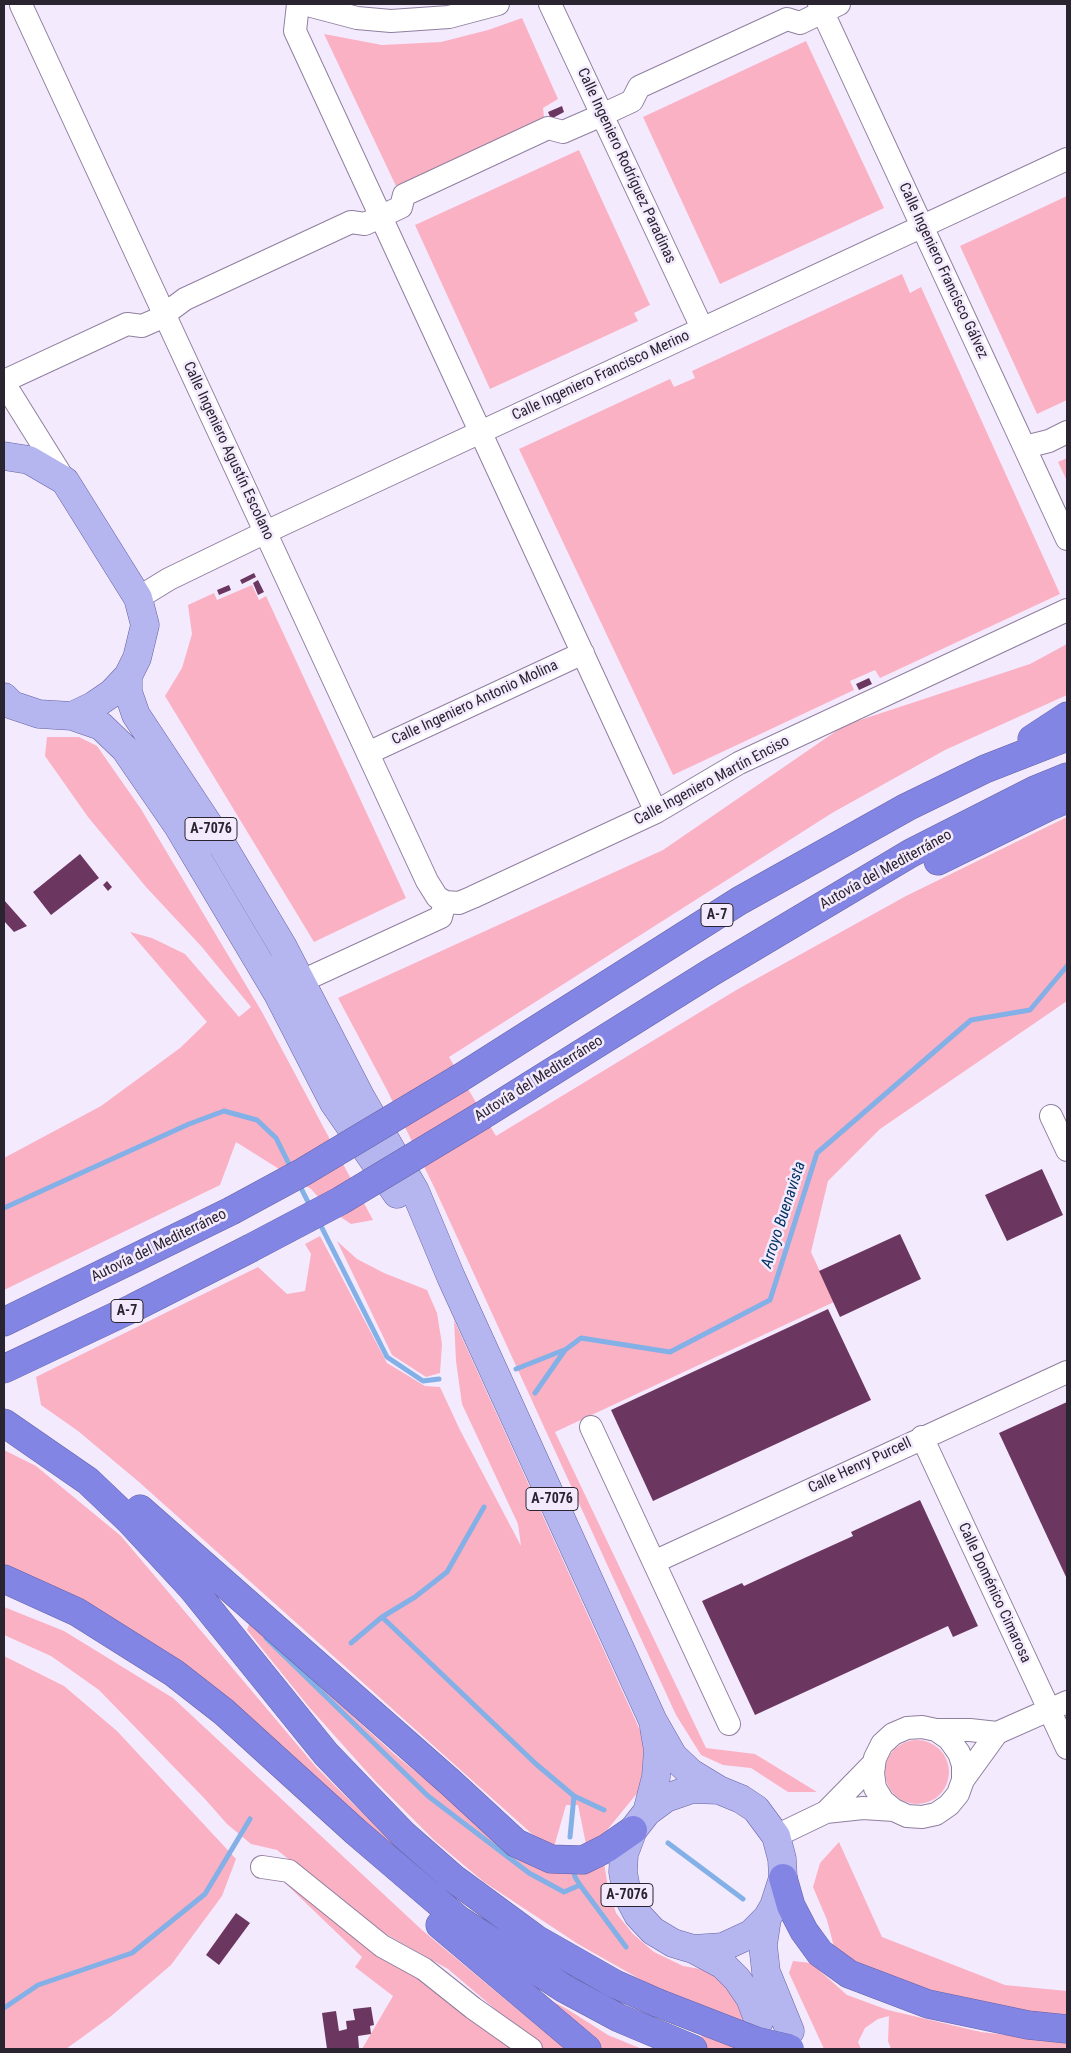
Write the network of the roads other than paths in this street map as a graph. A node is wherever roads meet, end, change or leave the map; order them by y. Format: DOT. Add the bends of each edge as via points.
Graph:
graph roads {
  1 [pos="298,4"];
  2 [pos="304,4"];
  3 [pos="498,4"];
  4 [pos="550,4"];
  5 [pos="827,6"];
  6 [pos="16,7"];
  7 [pos="602,115"];
  8 [pos="1067,160"];
  9 [pos="380,217"];
  10 [pos="922,226"];
  11 [pos="165,316"];
  12 [pos="702,328"];
  13 [pos="4,382"];
  14 [pos="480,432"];
  15 [pos="1067,432"];
  16 [pos="1025,447"];
  17 [pos="4,456"];
  18 [pos="65,481"];
  19 [pos="266,532"];
  20 [pos="1067,538"];
  21 [pos="138,598"];
  22 [pos="1067,610"];
  23 [pos="583,653"];
  24 [pos="128,676"];
  25 [pos="4,697"];
  26 [pos="72,716"];
  27 [pos="1067,716"];
  28 [pos="1067,737"];
  29 [pos="368,753"];
  30 [pos="985,769"];
  31 [pos="1067,777"];
  32 [pos="1067,799"];
  33 [pos="656,812"];
  34 [pos="441,899"];
  35 [pos="710,973"];
  36 [pos="302,981"];
  37 [pos="1051,1116"];
  38 [pos="1067,1150"];
  39 [pos="451,1276"];
  40 [pos="4,1322"];
  41 [pos="4,1369"];
  42 [pos="1067,1372"];
  43 [pos="4,1423"];
  44 [pos="591,1427"];
  45 [pos="922,1437"];
  46 [pos="88,1481"];
  47 [pos="654,1562"];
  48 [pos="4,1579"];
  49 [pos="1058,1706"];
  50 [pos="653,1721"];
  51 [pos="729,1724"];
  52 [pos="936,1730"];
  53 [pos="997,1733"];
  54 [pos="1067,1748"];
  55 [pos="874,1762"];
  56 [pos="963,1780"];
  57 [pos="719,1790"];
  58 [pos="894,1810"];
  59 [pos="826,1812"];
  60 [pos="640,1821"];
  61 [pos="356,1832"];
  62 [pos="776,1836"];
  63 [pos="262,1867"];
  64 [pos="783,1878"];
  65 [pos="767,1918"];
  66 [pos="693,1949"];
  67 [pos="760,2022"];
  68 [pos="1067,2029"];
  69 [pos="790,2040"];
  70 [pos="683,2046"];
  71 [pos="531,2049"];
  72 [pos="587,2049"];
  1 -- 9 [label="street" via="295,31"];
  2 -- 3 [label="street" via="357,18 391,21 449,17"];
  4 -- 7 [label="street, Calle Ingeniero Rodríguez Paradinas"];
  5 -- 7 [label="street" via="800,23 787,19 639,87 632,101"];
  5 -- 10 [label="street, Calle Ingeniero Francisco Gálvez"];
  6 -- 11 [label="street, Calle Ingeniero Agustín Escolano"];
  7 -- 9 [label="street" via="564,132 548,128 404,195 401,208"];
  7 -- 12 [label="street, Calle Ingeniero Rodríguez Paradinas"];
  8 -- 10 [label="street, Calle Ingeniero Francisco Merino"];
  9 -- 11 [label="street" via="365,224 351,222 185,299"];
  9 -- 14 [label="street"];
  10 -- 12 [label="street, Calle Ingeniero Francisco Merino"];
  10 -- 16 [label="street, Calle Ingeniero Francisco Gálvez"];
  11 -- 13 [label="street" via="142,326 127,324"];
  11 -- 19 [label="street, Calle Ingeniero Agustín Escolano"];
  12 -- 14 [label="street, Calle Ingeniero Francisco Merino"];
  13 -- 18 [label="street"];
  14 -- 19 [label="street, Calle Ingeniero Francisco Merino"];
  14 -- 23 [label="street"];
  15 -- 16 [label="street"];
  16 -- 20 [label="street, Calle Ingeniero Francisco Gálvez"];
  17 -- 18 [label="main road" via="29,460"];
  18 -- 21 [label="main road"];
  19 -- 21 [label="street, Calle Ingeniero Francisco Merino" via="169,579"];
  19 -- 29 [label="street, Calle Ingeniero Agustín Escolano"];
  21 -- 24 [label="main road" via="145,625 137,658"];
  22 -- 33 [label="street, Calle Ingeniero Martín Enciso" via="739,763"];
  23 -- 29 [label="street, Calle Ingeniero Antonio Molina"];
  23 -- 33 [label="street"];
  24 -- 26 [label="main road" via="106,698"];
  24 -- 36 [label="main road, A-7076" via="128,692 136,714 224,848"];
  25 -- 26 [label="main road, A-7076" via="12,705 39,714"];
  26 -- 39 [label="main road, A-7076" via="101,726 125,749 178,826 278,994 334,1103"];
  27 -- 30 [label="highway"];
  28 -- 30 [label="highway, Autovía del Mediterráneo / A-7"];
  29 -- 34 [label="street, Calle Ingeniero Agustín Escolano" via="427,882"];
  30 -- 40 [label="highway, Autovía del Mediterráneo / A-7, bridge" via="907,807 739,901 460,1078 327,1158 231,1210"];
  31 -- 35 [label="highway, Autovía del Mediterráneo / A-7" via="1035,790 911,854"];
  32 -- 35 [label="highway"];
  33 -- 34 [label="street, Calle Ingeniero Martín Enciso" via="473,897 459,902"];
  34 -- 36 [label="street" via="441,917"];
  35 -- 41 [label="highway, Autovía del Mediterráneo / A-7, bridge" via="340,1200 133,1308"];
  36 -- 39 [label="main road, A-7076" via="360,1096 415,1191"];
  37 -- 38 [label="street"];
  39 -- 50 [label="main road, A-7076"];
  42 -- 45 [label="street, Calle Henry Purcell"];
  43 -- 46 [label="highway"];
  44 -- 47 [label="street"];
  45 -- 47 [label="street, Calle Henry Purcell"];
  45 -- 49 [label="street, Calle Doménico Cimarosa"];
  46 -- 60 [label="highway" via="139,1508 516,1843 550,1859 583,1860 607,1848"];
  46 -- 69 [label="highway, bridge" via="192,1588 326,1754 404,1834 453,1878 536,1939 614,1984 747,2037"];
  47 -- 51 [label="street"];
  48 -- 61 [label="highway" via="77,1612 174,1673 224,1712"];
  49 -- 53 [label="street"];
  49 -- 54 [label="street, Calle Doménico Cimarosa"];
  50 -- 57 [label="main road, A-7076" via="674,1756 691,1773"];
  50 -- 60 [label="main road, A-7076" via="658,1750 656,1777"];
  52 -- 53 [label="street"];
  52 -- 55 [label="street" via="914,1727 893,1734 882,1744"];
  52 -- 56 [label="street" via="959,1752"];
  53 -- 56 [label="street"];
  55 -- 58 [label="street" via="875,1788"];
  55 -- 59 [label="street"];
  56 -- 58 [label="street" via="958,1794 936,1814 907,1816"];
  57 -- 60 [label="main road, A-7076" via="692,1789 666,1798"];
  57 -- 62 [label="main road, A-7076" via="742,1799 756,1809"];
  58 -- 59 [label="street" via="863,1808"];
  59 -- 62 [label="street"];
  60 -- 66 [label="main road, A-7076" via="624,1854 627,1894 638,1916 653,1931 673,1943"];
  61 -- 70 [label="highway" via="459,1920 512,1956 619,2018"];
  61 -- 72 [label="highway" via="388,1879"];
  62 -- 64 [label="main road, A-7076"];
  63 -- 71 [label="street" via="289,1871 382,1946 424,1969"];
  64 -- 65 [label="main road, A-7076"];
  64 -- 68 [label="highway" via="791,1906 804,1931 820,1953 849,1974 928,2004 1028,2025"];
  65 -- 66 [label="main road, A-7076" via="751,1934 723,1947"];
  65 -- 69 [label="main road, A-7076" via="762,1945 766,1972"];
  66 -- 67 [label="main road, A-7076" via="723,1965 737,1979 750,1998"];
}
